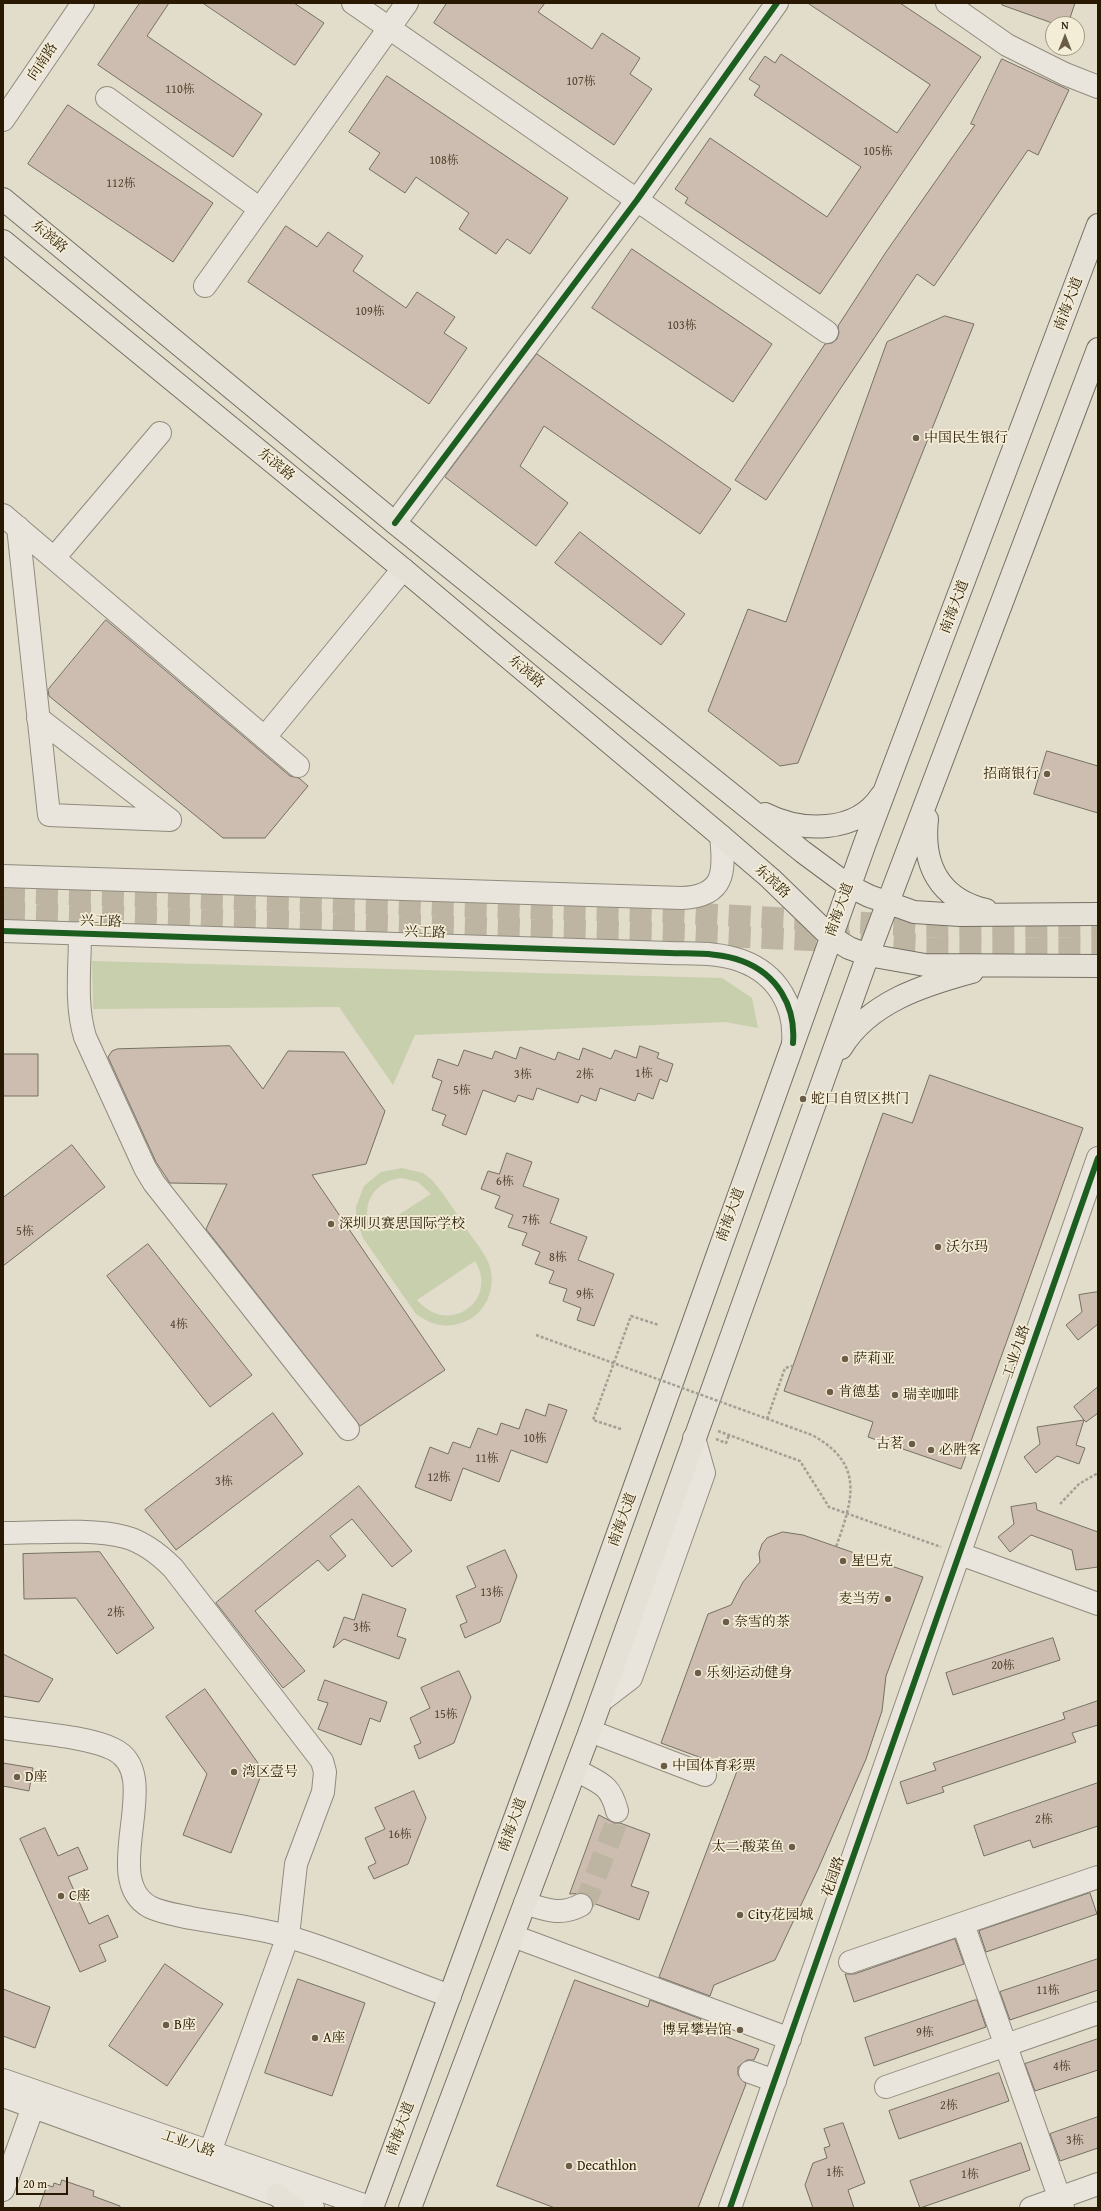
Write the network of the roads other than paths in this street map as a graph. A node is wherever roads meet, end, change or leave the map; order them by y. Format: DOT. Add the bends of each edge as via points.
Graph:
graph roads {
  1 [pos="83,3"];
  2 [pos="353,3"];
  3 [pos="407,3"];
  4 [pos="777,3"];
  5 [pos="947,3"];
  6 [pos="389,28"];
  7 [pos="1098,87"];
  8 [pos="107,98"];
  9 [pos="3,120"];
  10 [pos="3,199"];
  11 [pos="637,200"];
  12 [pos="260,209"];
  13 [pos="1098,225"];
  14 [pos="3,241"];
  15 [pos="205,286"];
  16 [pos="827,332"];
  17 [pos="1098,349"];
  18 [pos="160,433"];
  19 [pos="10,521"];
  20 [pos="395,523"];
  21 [pos="54,558"];
  22 [pos="403,569"];
  23 [pos="38,718"];
  24 [pos="265,737"];
  25 [pos="298,766"];
  26 [pos="933,786"];
  27 [pos="887,787"];
  28 [pos="736,797"];
  29 [pos="721,836"];
  30 [pos="3,876"];
  31 [pos="849,886"];
  32 [pos="887,904"];
  33 [pos="1098,914"];
  34 [pos="1017,915"];
  35 [pos="3,931"];
  36 [pos="80,933"];
  37 [pos="830,937"];
  38 [pos="868,955"];
  39 [pos="996,966"];
  40 [pos="1093,969"];
  41 [pos="793,1043"];
  42 [pos="825,1075"];
  43 [pos="1098,1158"];
  44 [pos="348,1429"];
  45 [pos="3,1533"];
  46 [pos="960,1554"];
  47 [pos="1098,1604"];
  48 [pos="3,1728"];
  49 [pos="590,1731"];
  50 [pos="576,1770"];
  51 [pos="706,1775"];
  52 [pos="617,1811"];
  53 [pos="1098,1877"];
  54 [pos="525,1903"];
  55 [pos="581,1905"];
  56 [pos="962,1924"];
  57 [pos="288,1936"];
  58 [pos="513,1936"];
  59 [pos="850,1962"];
  60 [pos="450,1996"];
  61 [pos="1098,2013"];
  62 [pos="790,2039"];
  63 [pos="1006,2046"];
  64 [pos="750,2072"];
  65 [pos="3,2080"];
  66 [pos="775,2081"];
  67 [pos="886,2087"];
  68 [pos="3,2096"];
  69 [pos="36,2100"];
  70 [pos="210,2152"];
  71 [pos="1098,2184"];
  72 [pos="3,2190"];
  73 [pos="286,2202"];
  74 [pos="1061,2203"];
  75 [pos="313,2208"];
  76 [pos="372,2208"];
  77 [pos="410,2208"];
  78 [pos="730,2208"];
  79 [pos="1031,2208"];
  1 -- 9 [label="street, 向南路"];
  2 -- 6 [label="street"];
  3 -- 6 [label="street"];
  4 -- 11 [label="street"];
  5 -- 7 [label="street" via="1007,45 1065,74"];
  6 -- 11 [label="street"];
  6 -- 12 [label="street"];
  8 -- 12 [label="street"];
  10 -- 20 [label="main road, 东滨路"];
  11 -- 16 [label="street"];
  11 -- 20 [label="street"];
  12 -- 15 [label="street"];
  13 -- 27 [label="main road, 南海大道"];
  14 -- 22 [label="main road, 东滨路"];
  17 -- 26 [label="main road"];
  18 -- 21 [label="street"];
  19 -- 21 [label="street"];
  19 -- 23 [label="street"];
  20 -- 28 [label="main road, 东滨路"];
  21 -- 24 [label="street"];
  22 -- 24 [label="street"];
  22 -- 29 [label="main road, 东滨路"];
  23 -- 23 [label="street" via="49,815 170,820 63,737"];
  24 -- 25 [label="street"];
  26 -- 32 [label="main road"];
  26 -- 34 [label="main road" via="926,847 929,864 935,876 944,888 958,899 977,908"];
  27 -- 28 [label="main road" via="877,802 851,821 816,827 790,823 766,815"];
  27 -- 31 [label="main road, 南海大道"];
  28 -- 31 [label="main road, 东滨路"];
  29 -- 30 [label="street" via="724,864 721,877 708,892 691,898"];
  29 -- 37 [label="main road, 东滨路" via="770,878"];
  31 -- 32 [label="main road, 东滨路"];
  31 -- 37 [label="main road, 南海大道"];
  32 -- 34 [label="main road, 东滨路" via="929,914"];
  32 -- 38 [label="main road"];
  33 -- 34 [label="main road, 东滨路"];
  35 -- 36 [label="street, 兴工路"];
  36 -- 41 [label="street, 兴工路" via="722,956 742,961 760,970 773,982 784,996 792,1015"];
  36 -- 44 [label="street" via="79,1002 85,1037 145,1168 154,1183"];
  37 -- 38 [label="main road, 东滨路"];
  37 -- 41 [label="main road, 南海大道"];
  38 -- 39 [label="main road, 东滨路" via="919,964"];
  38 -- 42 [label="main road"];
  39 -- 40 [label="main road, 东滨路"];
  39 -- 42 [label="main road" via="948,978 886,1004 864,1020 848,1038"];
  41 -- 60 [label="main road, 南海大道"];
  42 -- 49 [label="main road"];
  43 -- 46 [label="street, 工业九路"];
  45 -- 57 [label="street" via="104,1533 125,1537 151,1549 173,1568 315,1750 325,1772 323,1792 296,1864"];
  46 -- 47 [label="street"];
  46 -- 62 [label="street, 花园路"];
  48 -- 57 [label="street" via="94,1742 125,1757 131,1768 134,1785 129,1874 132,1888 150,1907 170,1914"];
  49 -- 50 [label="main road"];
  49 -- 51 [label="street"];
  50 -- 52 [label="street" via="607,1787 613,1796"];
  50 -- 54 [label="main road"];
  53 -- 56 [label="street"];
  54 -- 55 [label="street" via="558,1912 571,1911"];
  54 -- 58 [label="main road"];
  56 -- 59 [label="street"];
  56 -- 63 [label="street"];
  57 -- 60 [label="street"];
  57 -- 70 [label="street"];
  58 -- 62 [label="street"];
  58 -- 77 [label="main road"];
  60 -- 76 [label="main road, 南海大道"];
  61 -- 63 [label="street"];
  62 -- 66 [label="street, 花园路"];
  63 -- 67 [label="street"];
  63 -- 74 [label="street"];
  64 -- 66 [label="street"];
  65 -- 69 [label="street, 工业八路"];
  66 -- 78 [label="street, 花园路"];
  68 -- 69 [label="street, 工业八路"];
  69 -- 70 [label="street, 工业八路"];
  69 -- 72 [label="street"];
  69 -- 73 [label="street, 工业八路"];
  70 -- 76 [label="street, 工业八路"];
  71 -- 74 [label="street"];
  73 -- 75 [label="street, 工业八路"];
  74 -- 79 [label="street"];
}
